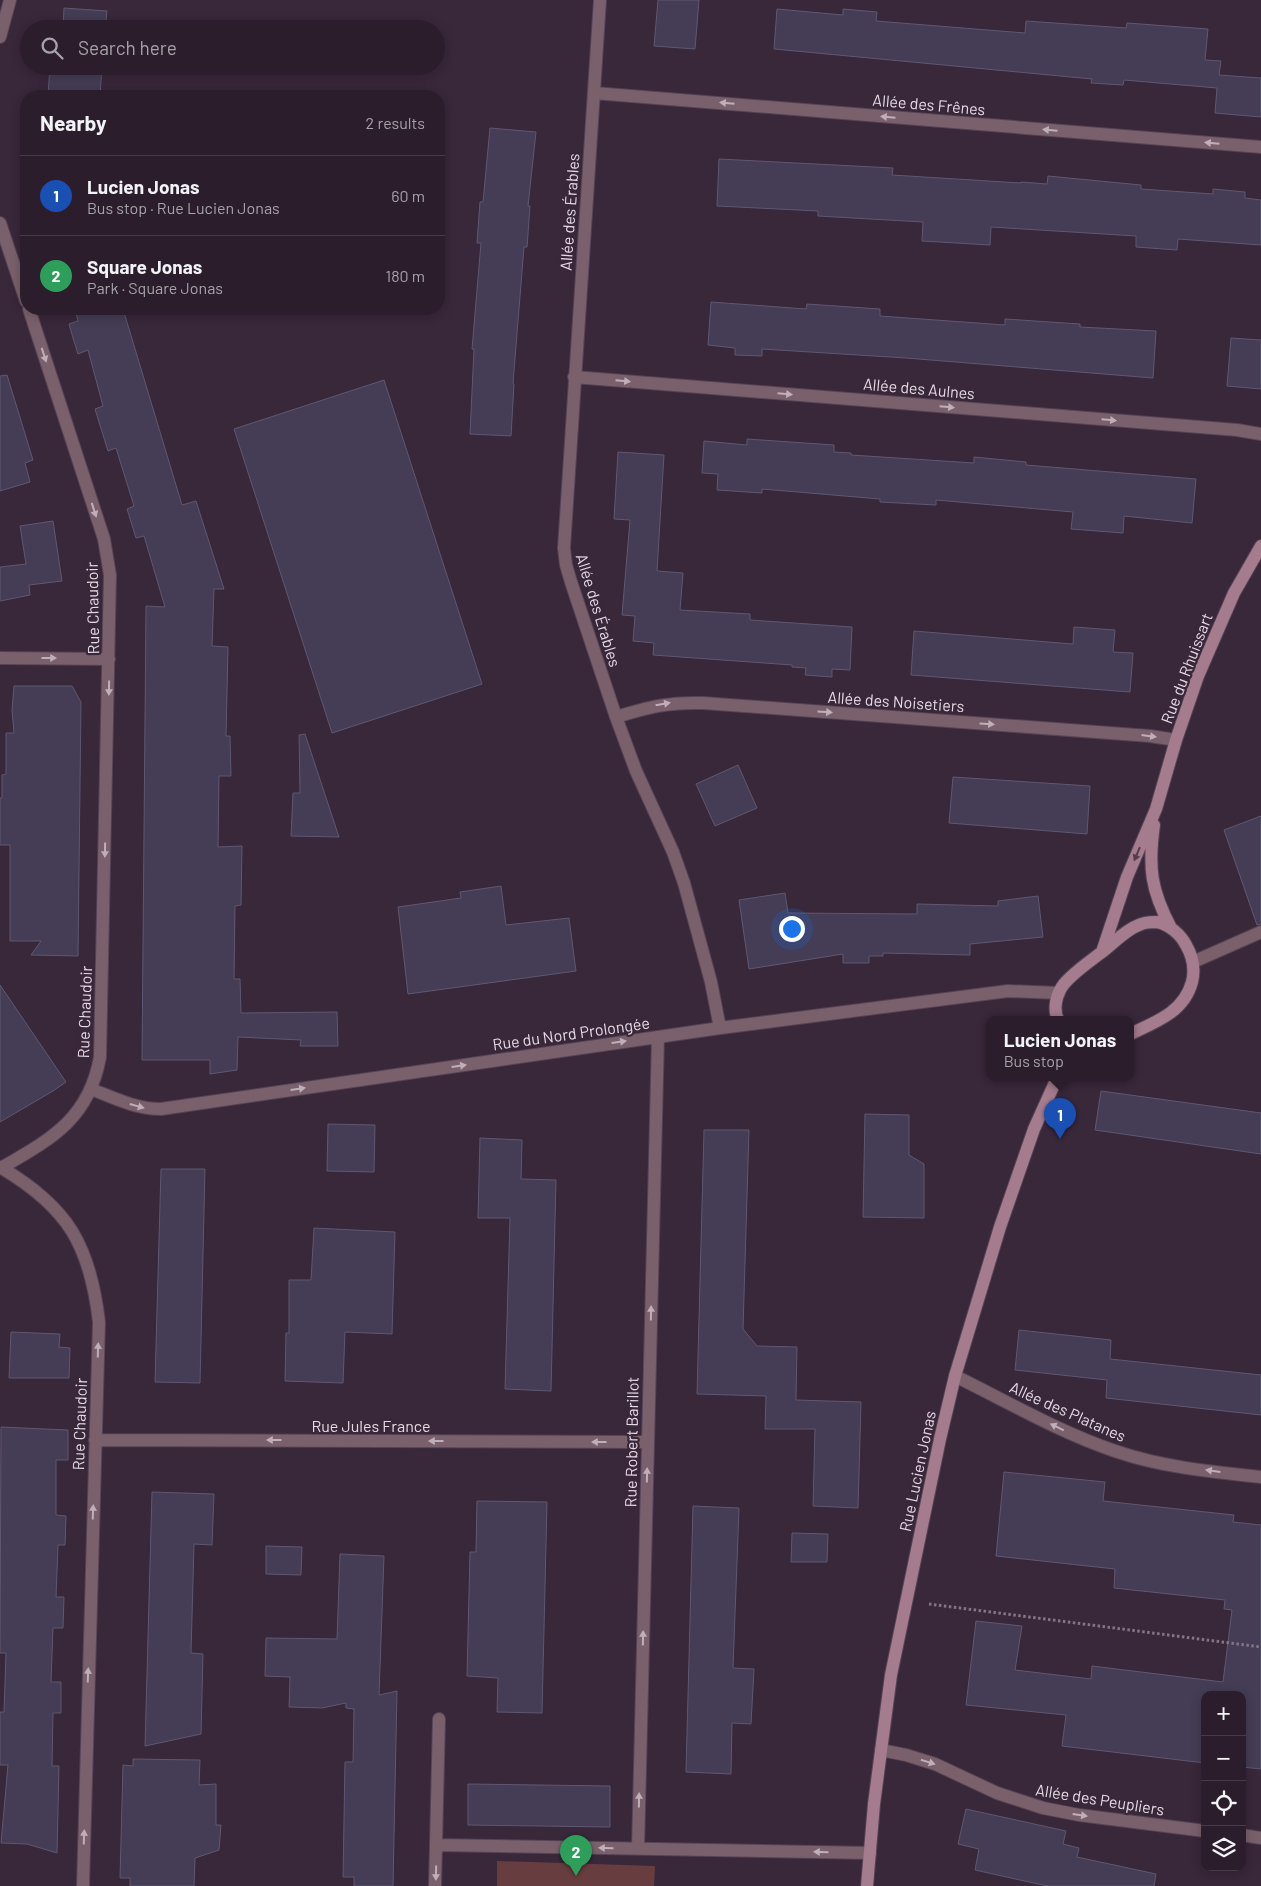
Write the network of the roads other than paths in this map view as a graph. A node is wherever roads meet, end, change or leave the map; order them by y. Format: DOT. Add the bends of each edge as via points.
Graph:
graph roads {
  1 [pos="10,0"];
  2 [pos="600,0"];
  3 [pos="0,37"];
  4 [pos="594,93"];
  5 [pos="1261,147"];
  6 [pos="0,224"];
  7 [pos="20,283"];
  8 [pos="31,315"];
  9 [pos="574,377"];
  10 [pos="1261,434"];
  11 [pos="1261,546"];
  12 [pos="0,658"];
  13 [pos="109,659"];
  14 [pos="616,717"];
  15 [pos="1176,740"];
  16 [pos="1156,809"];
  17 [pos="1171,928"];
  18 [pos="1261,932"];
  19 [pos="1102,952"];
  20 [pos="1193,962"];
  21 [pos="1060,993"];
  22 [pos="1057,1016"];
  23 [pos="720,1028"];
  24 [pos="1134,1032"];
  25 [pos="658,1036"];
  26 [pos="1057,1081"];
  27 [pos="92,1089"];
  28 [pos="0,1168"];
  29 [pos="956,1376"];
  30 [pos="95,1440"];
  31 [pos="647,1442"];
  32 [pos="1261,1477"];
  33 [pos="439,1719"];
  34 [pos="881,1750"];
  35 [pos="1201,1830"];
  36 [pos="1246,1836"];
  37 [pos="1261,1838"];
  38 [pos="436,1845"];
  39 [pos="638,1849"];
  40 [pos="870,1853"];
  41 [pos="83,1886"];
  42 [pos="435,1886"];
  43 [pos="867,1886"];
  1 -- 3 [label="street"];
  2 -- 4 [label="street, Allée des Érables"];
  5 -- 4 [label="street, Allée des Frênes, one-way"];
  4 -- 9 [label="street, Allée des Érables"];
  6 -- 7 [label="street"];
  8 -- 13 [label="street, Rue Chaudoir, one-way" via="104,539 110,575"];
  9 -- 10 [label="street, Allée des Aulnes, one-way"];
  9 -- 14 [label="street, Allée des Érables" via="563,533 566,565"];
  11 -- 15 [label="street, Rue du Rhuissart" via="1221,620"];
  12 -- 13 [label="street, one-way"];
  13 -- 27 [label="street, Rue Chaudoir, one-way" via="100,1057"];
  14 -- 15 [label="street, Allée des Noisetiers, one-way" via="652,706 703,703"];
  14 -- 23 [label="street, Allée des Érables" via="684,883"];
  15 -- 16 [label="street, Rue du Rhuissart"];
  16 -- 17 [label="street, Rue du Rhuissart" via="1151,872 1156,897"];
  16 -- 19 [label="street, Rue du Rhuissart, one-way" via="1127,877"];
  17 -- 19 [label="street" via="1156,922 1140,924"];
  17 -- 20 [label="street, Rue du Rhuissart" via="1186,944"];
  18 -- 20 [label="street"];
  19 -- 21 [label="street" via="1077,971"];
  20 -- 24 [label="street" via="1193,977 1186,999 1170,1014"];
  21 -- 22 [label="street" via="1055,1010"];
  21 -- 23 [label="street, Rue du Nord Prolongée" via="1008,991"];
  23 -- 25 [label="street, Rue du Nord Prolongée"];
  27 -- 25 [label="street, Rue du Nord Prolongée, one-way" via="134,1106 160,1109"];
  31 -- 25 [label="street, Rue Robert Barillot, one-way"];
  26 -- 29 [label="street, Rue Lucien Jonas" via="1034,1128 1016,1179"];
  27 -- 28 [label="street, Rue Chaudoir" via="61,1129"];
  30 -- 28 [label="street, Rue Chaudoir, one-way" via="99,1322 86,1256 60,1213 46,1198"];
  32 -- 29 [label="street, Allée des Platanes, one-way" via="1191,1468 1115,1451 1058,1427"];
  29 -- 34 [label="street, Rue Lucien Jonas" via="933,1467 891,1675"];
  31 -- 30 [label="street, Rue Jules France, one-way"];
  41 -- 30 [label="street, Rue Chaudoir, one-way"];
  39 -- 31 [label="street, Rue Robert Barillot, one-way"];
  33 -- 38 [label="street"];
  34 -- 35 [label="street, Allée des Peupliers, one-way" via="935,1764 997,1793 1043,1808"];
  34 -- 40 [label="street, Rue Lucien Jonas"];
  36 -- 37 [label="street"];
  39 -- 38 [label="street, one-way"];
  38 -- 42 [label="street, one-way"];
  40 -- 39 [label="street, one-way"];
  40 -- 43 [label="street, Rue Lucien Jonas"];
}
